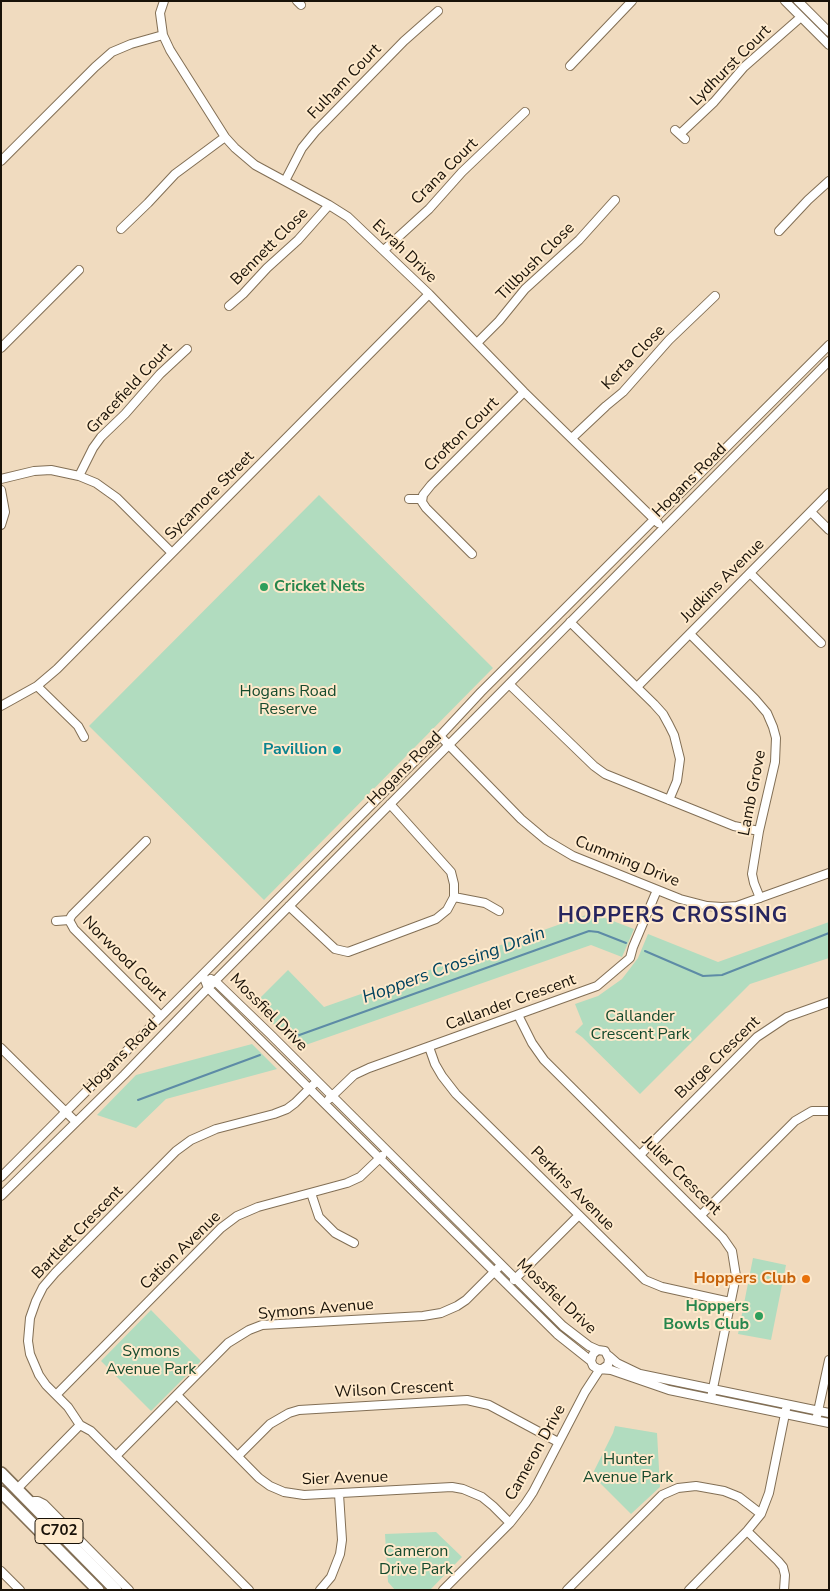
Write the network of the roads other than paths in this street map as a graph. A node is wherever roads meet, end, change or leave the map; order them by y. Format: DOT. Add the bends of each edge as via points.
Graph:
graph roads {
  1 [pos="164,1"];
  2 [pos="632,1"];
  3 [pos="785,1"];
  4 [pos="798,1"];
  5 [pos="438,11"];
  6 [pos="801,17"];
  7 [pos="829,32"];
  8 [pos="163,35"];
  9 [pos="829,45"];
  10 [pos="570,66"];
  11 [pos="525,112"];
  12 [pos="680,134"];
  13 [pos="225,137"];
  14 [pos="1,160"];
  15 [pos="285,181"];
  16 [pos="829,182"];
  17 [pos="615,200"];
  18 [pos="329,205"];
  19 [pos="121,228"];
  20 [pos="778,231"];
  21 [pos="384,250"];
  22 [pos="79,270"];
  23 [pos="429,294"];
  24 [pos="714,296"];
  25 [pos="229,306"];
  26 [pos="477,343"];
  27 [pos="829,345"];
  28 [pos="1,348"];
  29 [pos="187,349"];
  30 [pos="829,361"];
  31 [pos="524,392"];
  32 [pos="572,438"];
  33 [pos="79,476"];
  34 [pos="1,479"];
  35 [pos="1,490"];
  36 [pos="829,494"];
  37 [pos="422,498"];
  38 [pos="409,499"];
  39 [pos="811,512"];
  40 [pos="655,520"];
  41 [pos="1,525"];
  42 [pos="664,528"];
  43 [pos="829,530"];
  44 [pos="172,553"];
  45 [pos="472,554"];
  46 [pos="750,573"];
  47 [pos="570,622"];
  48 [pos="690,634"];
  49 [pos="821,643"];
  50 [pos="509,684"];
  51 [pos="37,686"];
  52 [pos="637,687"];
  53 [pos="482,692"];
  54 [pos="495,698"];
  55 [pos="1,706"];
  56 [pos="440,736"];
  57 [pos="84,737"];
  58 [pos="448,746"];
  59 [pos="669,800"];
  60 [pos="390,804"];
  61 [pos="759,831"];
  62 [pos="146,840"];
  63 [pos="829,873"];
  64 [pos="657,890"];
  65 [pos="454,897"];
  66 [pos="760,898"];
  67 [pos="290,906"];
  68 [pos="498,911"];
  69 [pos="69,920"];
  70 [pos="56,921"];
  71 [pos="203,975"];
  72 [pos="215,981"];
  73 [pos="208,988"];
  74 [pos="829,1002"];
  75 [pos="518,1015"];
  76 [pos="161,1016"];
  77 [pos="430,1047"];
  78 [pos="1,1048"];
  79 [pos="317,1081"];
  80 [pos="310,1088"];
  81 [pos="332,1096"];
  82 [pos="324,1103"];
  83 [pos="829,1111"];
  84 [pos="66,1112"];
  85 [pos="76,1121"];
  86 [pos="387,1151"];
  87 [pos="640,1154"];
  88 [pos="380,1158"];
  89 [pos="1,1177"];
  90 [pos="311,1193"];
  91 [pos="1,1196"];
  92 [pos="579,1215"];
  93 [pos="701,1215"];
  94 [pos="354,1243"];
  95 [pos="502,1265"];
  96 [pos="494,1272"];
  97 [pos="516,1278"];
  98 [pos="508,1285"];
  99 [pos="730,1302"];
  100 [pos="598,1350"];
  101 [pos="609,1356"];
  102 [pos="829,1360"];
  103 [pos="591,1362"];
  104 [pos="601,1369"];
  105 [pos="713,1389"];
  106 [pos="585,1392"];
  107 [pos="56,1395"];
  108 [pos="177,1395"];
  109 [pos="711,1398"];
  110 [pos="787,1405"];
  111 [pos="818,1411"];
  112 [pos="829,1413"];
  113 [pos="785,1414"];
  114 [pos="816,1420"];
  115 [pos="829,1423"];
  116 [pos="80,1425"];
  117 [pos="558,1442"];
  118 [pos="116,1456"];
  119 [pos="238,1456"];
  120 [pos="1,1473"];
  121 [pos="17,1489"];
  122 [pos="338,1494"];
  123 [pos="5,1495"];
  124 [pos="31,1504"];
  125 [pos="761,1514"];
  126 [pos="28,1519"];
  127 [pos="510,1523"];
  128 [pos="747,1531"];
  129 [pos="2,1573"];
  130 [pos="104,1577"];
  131 [pos="94,1589"];
  132 [pos="20,1590"];
  133 [pos="116,1590"];
  134 [pos="128,1590"];
  135 [pos="249,1590"];
  136 [pos="320,1590"];
  137 [pos="444,1590"];
  138 [pos="567,1590"];
  139 [pos="689,1590"];
  140 [pos="784,1590"];
  1 -- 8 [label="street, Evrah Drive" via="160,13"];
  2 -- 10 [label="street"];
  3 -- 6 [label="street"];
  4 -- 7 [label="street"];
  5 -- 15 [label="street, Fulham Court" via="315,132 302,148"];
  6 -- 9 [label="street"];
  6 -- 12 [label="street, Lydhurst Court" via="744,67"];
  8 -- 13 [label="street, Evrah Drive"];
  8 -- 14 [label="street" via="112,52"];
  11 -- 21 [label="street, Crana Court"];
  13 -- 15 [label="street, Evrah Drive" via="249,162"];
  13 -- 19 [label="street" via="180,170"];
  15 -- 18 [label="street, Evrah Drive"];
  16 -- 20 [label="street"];
  17 -- 26 [label="street, Tillbush Close"];
  18 -- 21 [label="street, Evrah Drive" via="348,217"];
  18 -- 25 [label="street, Bennett Close" via="298,240"];
  21 -- 23 [label="street, Evrah Drive"];
  22 -- 28 [label="street"];
  23 -- 26 [label="street, Evrah Drive"];
  23 -- 44 [label="street, Sycamore Street"];
  24 -- 32 [label="street, Kerta Close" via="623,392"];
  26 -- 31 [label="street, Evrah Drive"];
  27 -- 40 [label="street, Hogans Road"];
  29 -- 33 [label="street, Gracefield Court" via="101,437"];
  30 -- 42 [label="street, Hogans Road"];
  31 -- 32 [label="street, Evrah Drive"];
  31 -- 37 [label="street, Crofton Court" via="431,485"];
  32 -- 40 [label="street, Evrah Drive"];
  33 -- 34 [label="street" via="51,470"];
  33 -- 44 [label="street" via="117,498"];
  35 -- 41 [label="street" via="5,512"];
  36 -- 39 [label="street, Judkins Avenue"];
  37 -- 38 [label="street"];
  37 -- 45 [label="street" via="426,508"];
  39 -- 43 [label="street"];
  39 -- 46 [label="street, Judkins Avenue"];
  40 -- 42 [label="street, Evrah Drive"];
  40 -- 53 [label="street, Hogans Road"];
  42 -- 47 [label="street, Hogans Road"];
  44 -- 51 [label="street, Sycamore Street"];
  46 -- 48 [label="street, Judkins Avenue"];
  46 -- 49 [label="street"];
  47 -- 50 [label="street, Hogans Road"];
  47 -- 52 [label="street"];
  48 -- 52 [label="street, Judkins Avenue"];
  48 -- 61 [label="street, Lamb Grove" via="755,699 773,727 775,762"];
  50 -- 54 [label="street, Hogans Road"];
  50 -- 59 [label="street" via="605,774"];
  51 -- 55 [label="street, Sycamore Street"];
  51 -- 57 [label="street" via="78,726"];
  52 -- 59 [label="street" via="663,714 674,735 680,759"];
  53 -- 54 [label="street"];
  53 -- 56 [label="street, Hogans Road"];
  54 -- 58 [label="street, Hogans Road"];
  56 -- 58 [label="street, Cumming Drive"];
  56 -- 71 [label="street, Hogans Road"];
  58 -- 60 [label="street, Hogans Road"];
  58 -- 64 [label="street, Cumming Drive" via="546,840 573,856"];
  59 -- 61 [label="street" via="734,826"];
  60 -- 65 [label="street" via="450,872"];
  60 -- 67 [label="street, Hogans Road"];
  61 -- 66 [label="street, Lamb Grove" via="752,874"];
  62 -- 69 [label="street, Norwood Court"];
  63 -- 66 [label="street, Cumming Drive"];
  64 -- 66 [label="street, Cumming Drive" via="707,906 737,906"];
  64 -- 75 [label="street, Callander Crescent" via="630,958 617,971 597,986"];
  65 -- 67 [label="street" via="447,910 436,919 348,952 335,949"];
  65 -- 68 [label="street" via="485,904"];
  67 -- 72 [label="street, Hogans Road"];
  69 -- 70 [label="street, Norwood Court"];
  69 -- 76 [label="street, Norwood Court" via="74,929"];
  71 -- 72 [label="street, Mossfiel Drive"];
  71 -- 73 [label="street, Mossfiel Drive"];
  71 -- 76 [label="street, Hogans Road"];
  72 -- 73 [label="street, Hogans Road"];
  72 -- 79 [label="street, Mossfiel Drive"];
  73 -- 80 [label="street, Mossfiel Drive"];
  73 -- 85 [label="street, Hogans Road"];
  74 -- 87 [label="street, Burge Crescent" via="787,1017 757,1037"];
  75 -- 77 [label="street, Callander Crescent"];
  75 -- 87 [label="street, Julier Crescent" via="544,1060"];
  76 -- 84 [label="street, Hogans Road"];
  77 -- 81 [label="street, Callander Crescent" via="354,1075"];
  77 -- 92 [label="street, Perkins Avenue" via="438,1070 452,1089"];
  78 -- 84 [label="street"];
  79 -- 80 [label="street, Bartlett Crescent"];
  79 -- 81 [label="street, Mossfiel Drive"];
  80 -- 82 [label="street, Mossfiel Drive"];
  80 -- 107 [label="street, Bartlett Crescent" via="274,1114 216,1129 190,1140 43,1287 30,1318 28,1341 39,1375"];
  81 -- 82 [label="street, Callander Crescent"];
  81 -- 86 [label="street, Mossfiel Drive"];
  82 -- 88 [label="street, Mossfiel Drive"];
  83 -- 93 [label="street" via="812,1111 795,1121"];
  84 -- 85 [label="street"];
  84 -- 89 [label="street, Hogans Road"];
  85 -- 91 [label="street, Hogans Road"];
  86 -- 88 [label="street, Cation Avenue"];
  86 -- 95 [label="street, Mossfiel Drive"];
  87 -- 93 [label="street, Julier Crescent"];
  88 -- 90 [label="street, Cation Avenue" via="360,1177"];
  88 -- 96 [label="street, Mossfiel Drive"];
  90 -- 94 [label="street" via="324,1222 335,1233"];
  90 -- 107 [label="street, Cation Avenue" via="247,1211 221,1228"];
  92 -- 97 [label="street"];
  92 -- 99 [label="street, Perkins Avenue" via="650,1283"];
  93 -- 99 [label="street, Julier Crescent" via="732,1251 736,1276"];
  95 -- 96 [label="street, Symons Avenue"];
  95 -- 97 [label="street, Mossfiel Drive"];
  96 -- 98 [label="street, Mossfiel Drive"];
  96 -- 108 [label="street, Symons Avenue" via="466,1300 441,1313 262,1325 249,1330 228,1343"];
  97 -- 98 [label="street"];
  97 -- 100 [label="street, Mossfiel Drive" via="563,1326"];
  98 -- 103 [label="street, Mossfiel Drive" via="557,1334"];
  99 -- 105 [label="street, Julier Crescent"];
  100 -- 101 [label="street"];
  100 -- 103 [label="street" via="592,1354"];
  101 -- 104 [label="street" via="609,1362"];
  101 -- 105 [label="street" via="640,1374"];
  102 -- 111 [label="street"];
  103 -- 104 [label="street" via="595,1368"];
  103 -- 106 [label="street, Cameron Drive" via="592,1370"];
  104 -- 106 [label="street, Cameron Drive"];
  104 -- 109 [label="street" via="669,1390"];
  105 -- 109 [label="street, Julier Crescent"];
  105 -- 110 [label="street"];
  106 -- 117 [label="street, Cameron Drive"];
  107 -- 116 [label="street, Bartlett Crescent"];
  108 -- 118 [label="street, Symons Avenue"];
  108 -- 119 [label="street, Sier Avenue"];
  109 -- 113 [label="street"];
  110 -- 111 [label="street"];
  110 -- 113 [label="street"];
  111 -- 112 [label="street"];
  111 -- 114 [label="street"];
  113 -- 114 [label="street"];
  113 -- 125 [label="street" via="769,1494"];
  114 -- 115 [label="street"];
  116 -- 118 [label="street, Bartlett Crescent" via="91,1431"];
  116 -- 121 [label="street"];
  117 -- 119 [label="street, Wilson Crescent" via="489,1406 467,1400 299,1410 270,1424"];
  117 -- 127 [label="street, Cameron Drive" via="533,1492"];
  118 -- 135 [label="street, Bartlett Crescent"];
  119 -- 122 [label="street, Sier Avenue" via="259,1478 284,1492"];
  120 -- 121 [label="highway, C702"];
  121 -- 123 [label="highway"];
  121 -- 124 [label="highway, C702"];
  122 -- 127 [label="street, Sier Avenue" via="446,1487 463,1489 482,1497"];
  122 -- 136 [label="street" via="340,1554 331,1577"];
  123 -- 126 [label="highway, C702"];
  124 -- 126 [label="highway" via="27,1510"];
  124 -- 130 [label="highway, C702"];
  124 -- 134 [label="street" via="34,1501 44,1504"];
  125 -- 128 [label="street"];
  125 -- 138 [label="street" via="724,1491 696,1486 678,1488 662,1495"];
  126 -- 131 [label="highway, C702"];
  127 -- 137 [label="street, Cameron Drive"];
  128 -- 139 [label="street"];
  128 -- 140 [label="street" via="783,1568"];
  129 -- 132 [label="street"];
  130 -- 131 [label="highway"];
  130 -- 133 [label="highway, C702"];
}
